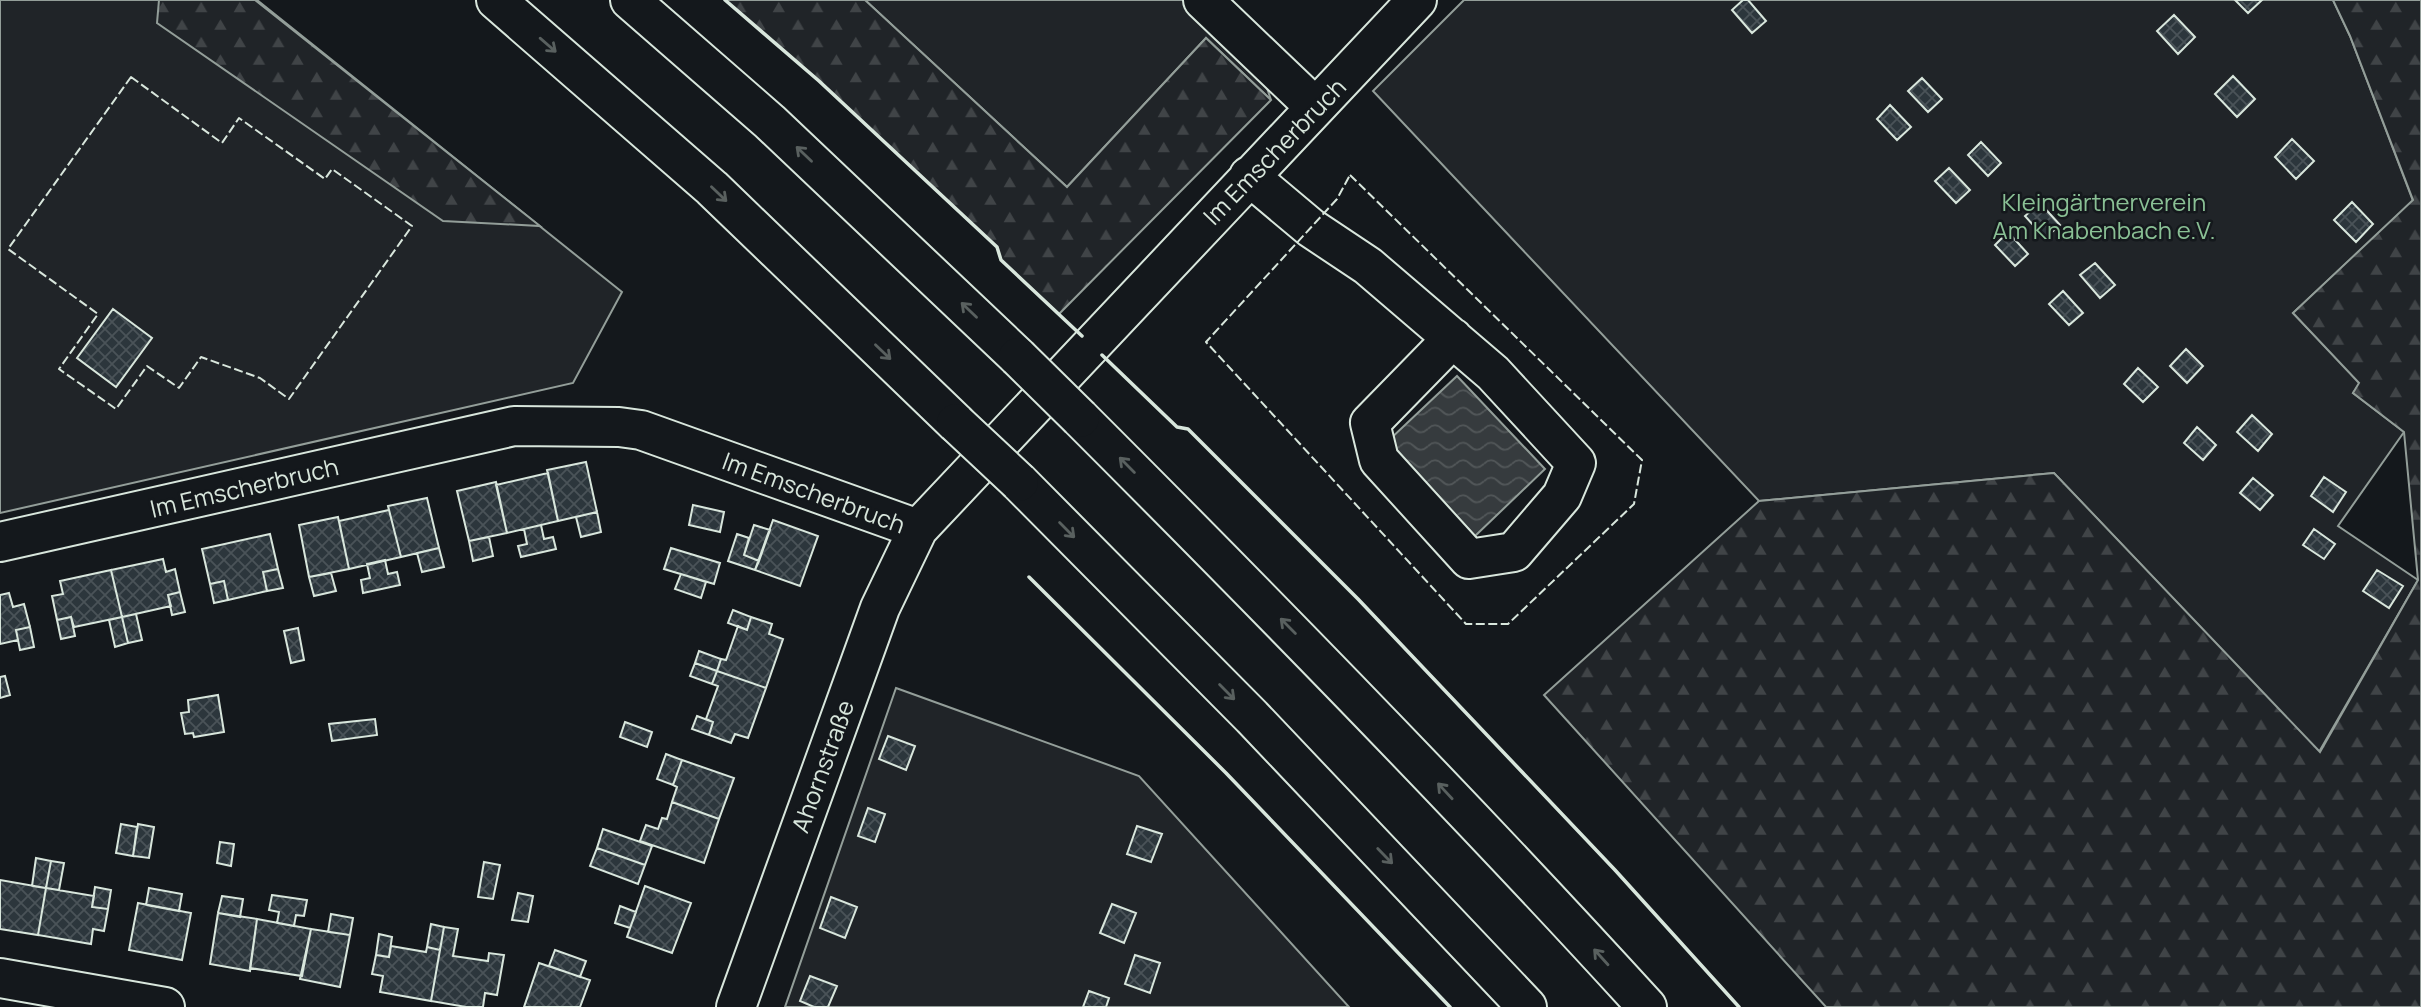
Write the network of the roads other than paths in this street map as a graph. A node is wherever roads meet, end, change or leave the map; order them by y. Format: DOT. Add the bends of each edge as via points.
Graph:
graph roads {
  1 [pos="496,0"];
  2 [pos="630,0"];
  3 [pos="1203,0"];
  4 [pos="1417,0"];
  5 [pos="1315,107"];
  6 [pos="1249,176"];
  7 [pos="1453,338"];
  8 [pos="918,529"];
  9 [pos="0,542"];
  10 [pos="0,978"];
  11 [pos="154,1006"];
  12 [pos="736,1007"];
  13 [pos="1527,1007"];
  14 [pos="1647,1007"];
  1 -- 13 [label="main road, one-way, bridge" via="712,188 1019,482 1252,717"];
  14 -- 2 [label="main road, one-way, bridge" via="1316,654 1080,418 770,122"];
  3 -- 5 [label="main road"];
  4 -- 5 [label="main road, Im Emscherbruch"];
  5 -- 6 [label="main road, Im Emscherbruch"];
  6 -- 7 [label="main road" via="1311,228 1368,266"];
  6 -- 8 [label="main road, Im Emscherbruch"];
  7 -- 7 [label="main road" via="1493,373 1576,463 1562,496 1514,552 1469,559 1379,460 1370,423"];
  8 -- 9 [label="main road, Im Emscherbruch" via="641,430 514,426"];
  8 -- 12 [label="main road, Ahornstraße" via="880,608"];
  10 -- 11 [label="main road"];
}
